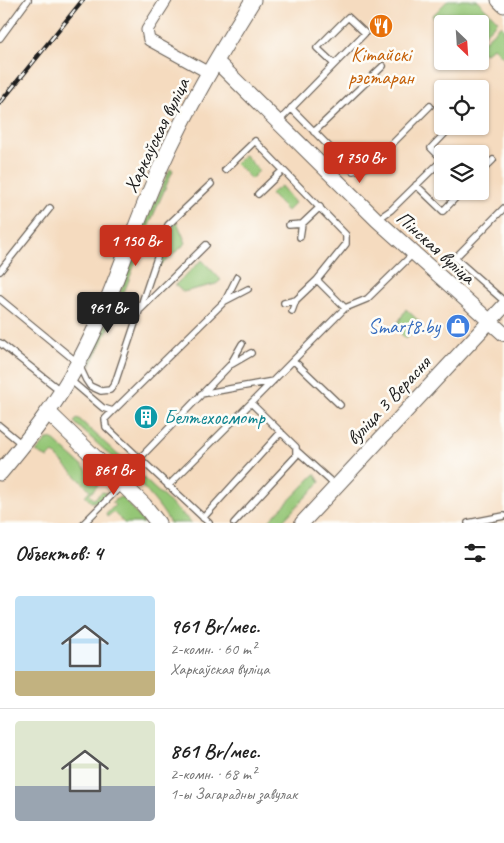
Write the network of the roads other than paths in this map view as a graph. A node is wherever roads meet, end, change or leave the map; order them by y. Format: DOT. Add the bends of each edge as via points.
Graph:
graph roads {
  1 [pos="28,0"];
  2 [pos="166,0"];
  3 [pos="254,0"];
  4 [pos="499,0"];
  5 [pos="504,5"];
  6 [pos="0,38"];
  7 [pos="334,64"];
  8 [pos="383,66"];
  9 [pos="212,67"];
  10 [pos="430,106"];
  11 [pos="291,108"];
  12 [pos="278,122"];
  13 [pos="314,132"];
  14 [pos="443,135"];
  15 [pos="434,151"];
  16 [pos="493,160"];
  17 [pos="489,164"];
  18 [pos="434,168"];
  19 [pos="225,170"];
  20 [pos="283,170"];
  21 [pos="210,184"];
  22 [pos="416,185"];
  23 [pos="258,194"];
  24 [pos="453,200"];
  25 [pos="50,208"];
  26 [pos="320,208"];
  27 [pos="504,208"];
  28 [pos="377,220"];
  29 [pos="302,224"];
  30 [pos="289,226"];
  31 [pos="300,237"];
  32 [pos="206,246"];
  33 [pos="413,254"];
  34 [pos="0,271"];
  35 [pos="237,277"];
  36 [pos="317,280"];
  37 [pos="248,288"];
  38 [pos="0,299"];
  39 [pos="296,300"];
  40 [pos="225,301"];
  41 [pos="504,301"];
  42 [pos="284,303"];
  43 [pos="504,306"];
  44 [pos="345,308"];
  45 [pos="140,311"];
  46 [pos="292,311"];
  47 [pos="490,321"];
  48 [pos="504,334"];
  49 [pos="0,343"];
  50 [pos="242,344"];
  51 [pos="251,353"];
  52 [pos="294,361"];
  53 [pos="78,363"];
  54 [pos="230,365"];
  55 [pos="273,381"];
  56 [pos="65,385"];
  57 [pos="201,394"];
  58 [pos="251,403"];
  59 [pos="340,405"];
  60 [pos="113,412"];
  61 [pos="48,413"];
  62 [pos="0,426"];
  63 [pos="281,432"];
  64 [pos="24,445"];
  65 [pos="297,452"];
  66 [pos="139,459"];
  67 [pos="0,473"];
  68 [pos="123,484"];
  69 [pos="168,486"];
  70 [pos="336,486"];
  71 [pos="504,516"];
  72 [pos="203,518"];
  73 [pos="478,522"];
  74 [pos="84,523"];
  75 [pos="158,523"];
  76 [pos="209,523"];
  77 [pos="234,523"];
  78 [pos="302,523"];
  79 [pos="468,523"];
  1 -- 6 [label="lane"];
  2 -- 9 [label="street" via="148,30 149,40"];
  3 -- 9 [label="main road, Харкаўская вуліца"];
  4 -- 5 [label="main road"];
  7 -- 7 [label="lane" via="365,33 348,17 317,48"];
  7 -- 11 [label="lane"];
  8 -- 13 [label="lane"];
  9 -- 12 [label="street, Пінская вуліца"];
  9 -- 53 [label="main road, Харкаўская вуліца" via="161,164 111,292"];
  10 -- 13 [label="lane" via="370,166 353,171"];
  11 -- 12 [label="lane"];
  11 -- 13 [label="lane"];
  12 -- 28 [label="street, Пінская вуліца"];
  14 -- 15 [label="lane" via="431,148"];
  16 -- 17 [label="lane"];
  18 -- 22 [label="lane"];
  19 -- 20 [label="lane" via="255,141"];
  20 -- 23 [label="lane"];
  20 -- 26 [label="lane"];
  21 -- 45 [label="lane" via="168,225"];
  22 -- 24 [label="lane" via="443,211"];
  22 -- 28 [label="lane"];
  25 -- 34 [label="lane"];
  26 -- 29 [label="lane"];
  26 -- 36 [label="lane" via="346,235 346,244"];
  27 -- 41 [label="lane" via="455,258"];
  28 -- 33 [label="street, Пінская вуліца"];
  29 -- 30 [label="lane"];
  29 -- 31 [label="lane"];
  32 -- 45 [label="lane"];
  33 -- 44 [label="lane" via="367,299"];
  33 -- 47 [label="street, Пінская вуліца"];
  35 -- 40 [label="lane"];
  36 -- 39 [label="lane"];
  36 -- 44 [label="lane"];
  37 -- 40 [label="lane"];
  38 -- 53 [label="lane"];
  39 -- 42 [label="lane"];
  39 -- 46 [label="lane"];
  40 -- 60 [label="lane"];
  43 -- 47 [label="street, вуліца 3 Верасня"];
  44 -- 52 [label="lane"];
  45 -- 53 [label="lane" via="110,390 101,391 90,386"];
  47 -- 48 [label="street, Пінская вуліца"];
  47 -- 70 [label="street, вуліца 3 Верасня"];
  49 -- 56 [label="lane"];
  50 -- 54 [label="lane"];
  51 -- 54 [label="lane"];
  52 -- 55 [label="lane"];
  52 -- 59 [label="lane"];
  53 -- 56 [label="main road, Харкаўская вуліца"];
  54 -- 57 [label="lane"];
  55 -- 57 [label="lane"];
  55 -- 58 [label="lane"];
  56 -- 60 [label="lane"];
  56 -- 61 [label="main road, Харкаўская вуліца"];
  57 -- 66 [label="lane"];
  58 -- 63 [label="lane"];
  58 -- 69 [label="lane"];
  60 -- 66 [label="lane" via="105,419 106,427"];
  61 -- 64 [label="main road, Харкаўская вуліца"];
  61 -- 68 [label="main road"];
  62 -- 64 [label="lane"];
  63 -- 65 [label="lane"];
  63 -- 72 [label="lane"];
  64 -- 67 [label="main road, Харкаўская вуліца"];
  65 -- 70 [label="lane"];
  65 -- 77 [label="lane"];
  66 -- 69 [label="lane"];
  68 -- 74 [label="lane"];
  68 -- 75 [label="main road"];
  69 -- 72 [label="lane"];
  70 -- 78 [label="street, вуліца 3 Верасня"];
  71 -- 73 [label="lane"];
  72 -- 76 [label="lane"];
  73 -- 79 [label="lane"];
}
